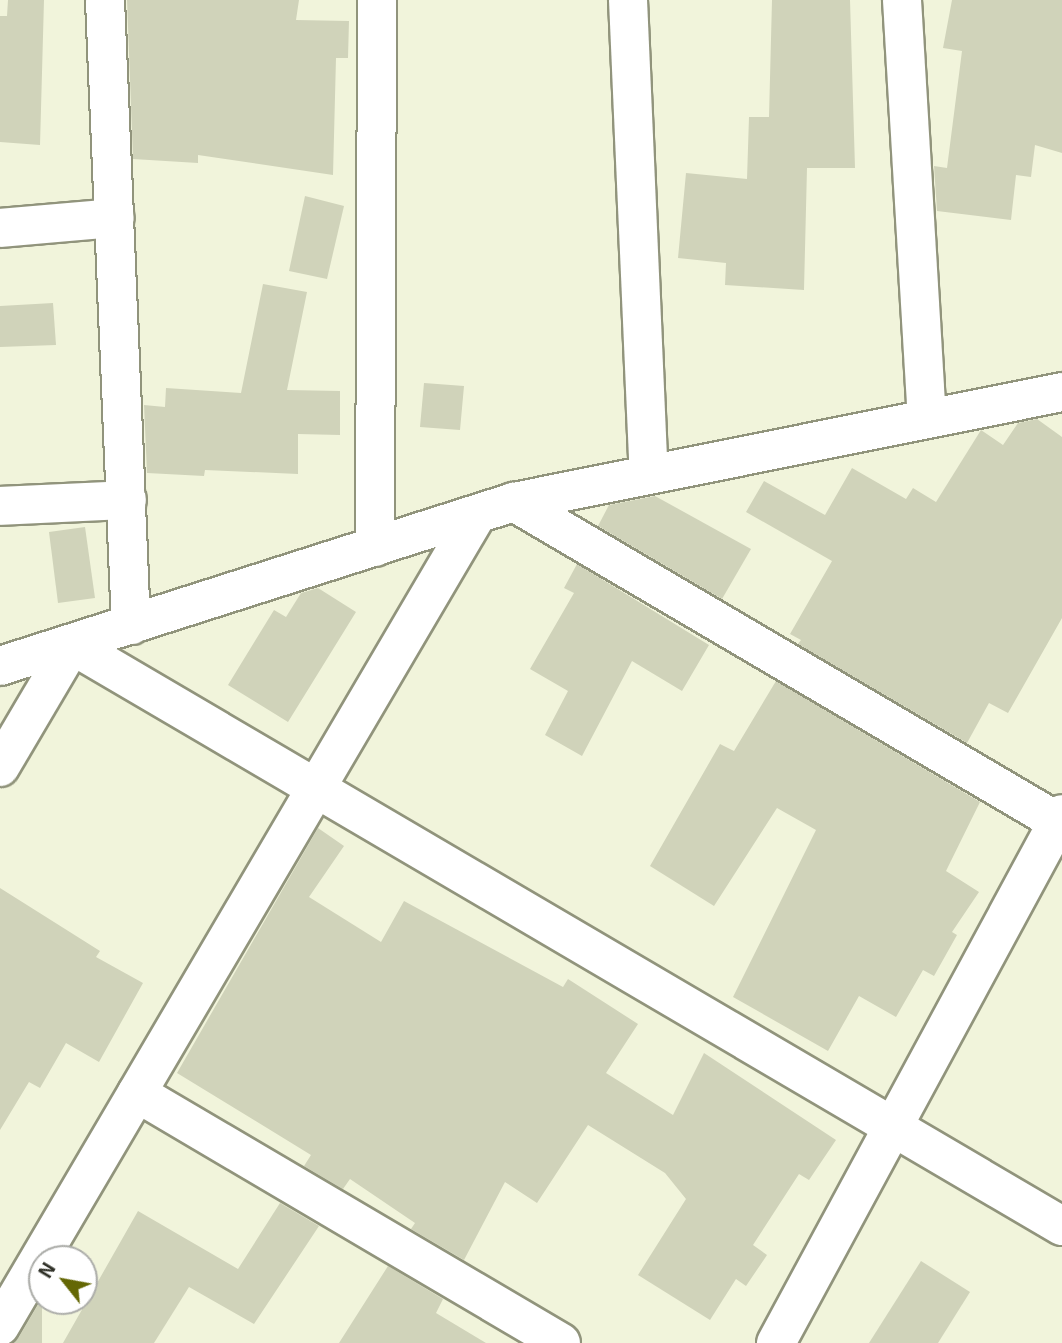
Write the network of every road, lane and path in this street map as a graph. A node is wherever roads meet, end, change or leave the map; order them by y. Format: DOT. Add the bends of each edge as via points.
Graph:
graph roads {
  1 [pos="105,0"];
  2 [pos="377,0"];
  3 [pos="628,0"];
  4 [pos="902,0"];
  5 [pos="115,218"];
  6 [pos="0,228"];
  7 [pos="1062,392"];
  8 [pos="927,416"];
  9 [pos="649,473"];
  10 [pos="127,500"];
  11 [pos="514,502"];
  12 [pos="0,506"];
  13 [pos="476,516"];
  14 [pos="374,547"];
  15 [pos="131,625"];
  16 [pos="72,645"];
  17 [pos="0,666"];
  18 [pos="0,767"];
  19 [pos="316,789"];
  20 [pos="1060,818"];
  21 [pos="137,1093"];
  22 [pos="893,1127"];
  23 [pos="1062,1226"];
  24 [pos="0,1326"];
  25 [pos="561,1343"];
  26 [pos="775,1343"];
  1 -- 5 [label="street"];
  2 -- 14 [label="street"];
  3 -- 9 [label="street"];
  4 -- 8 [label="street"];
  5 -- 6 [label="street"];
  5 -- 10 [label="street"];
  7 -- 8 [label="street"];
  8 -- 9 [label="street"];
  9 -- 11 [label="street"];
  10 -- 12 [label="street"];
  10 -- 15 [label="street"];
  11 -- 13 [label="street"];
  11 -- 20 [label="street"];
  13 -- 14 [label="street"];
  13 -- 19 [label="street"];
  14 -- 15 [label="street"];
  15 -- 16 [label="street"];
  16 -- 17 [label="street"];
  16 -- 18 [label="street"];
  16 -- 19 [label="street"];
  19 -- 21 [label="street"];
  19 -- 22 [label="street"];
  20 -- 22 [label="street"];
  21 -- 24 [label="street"];
  21 -- 25 [label="street"];
  22 -- 23 [label="street"];
  22 -- 26 [label="street"];
}
